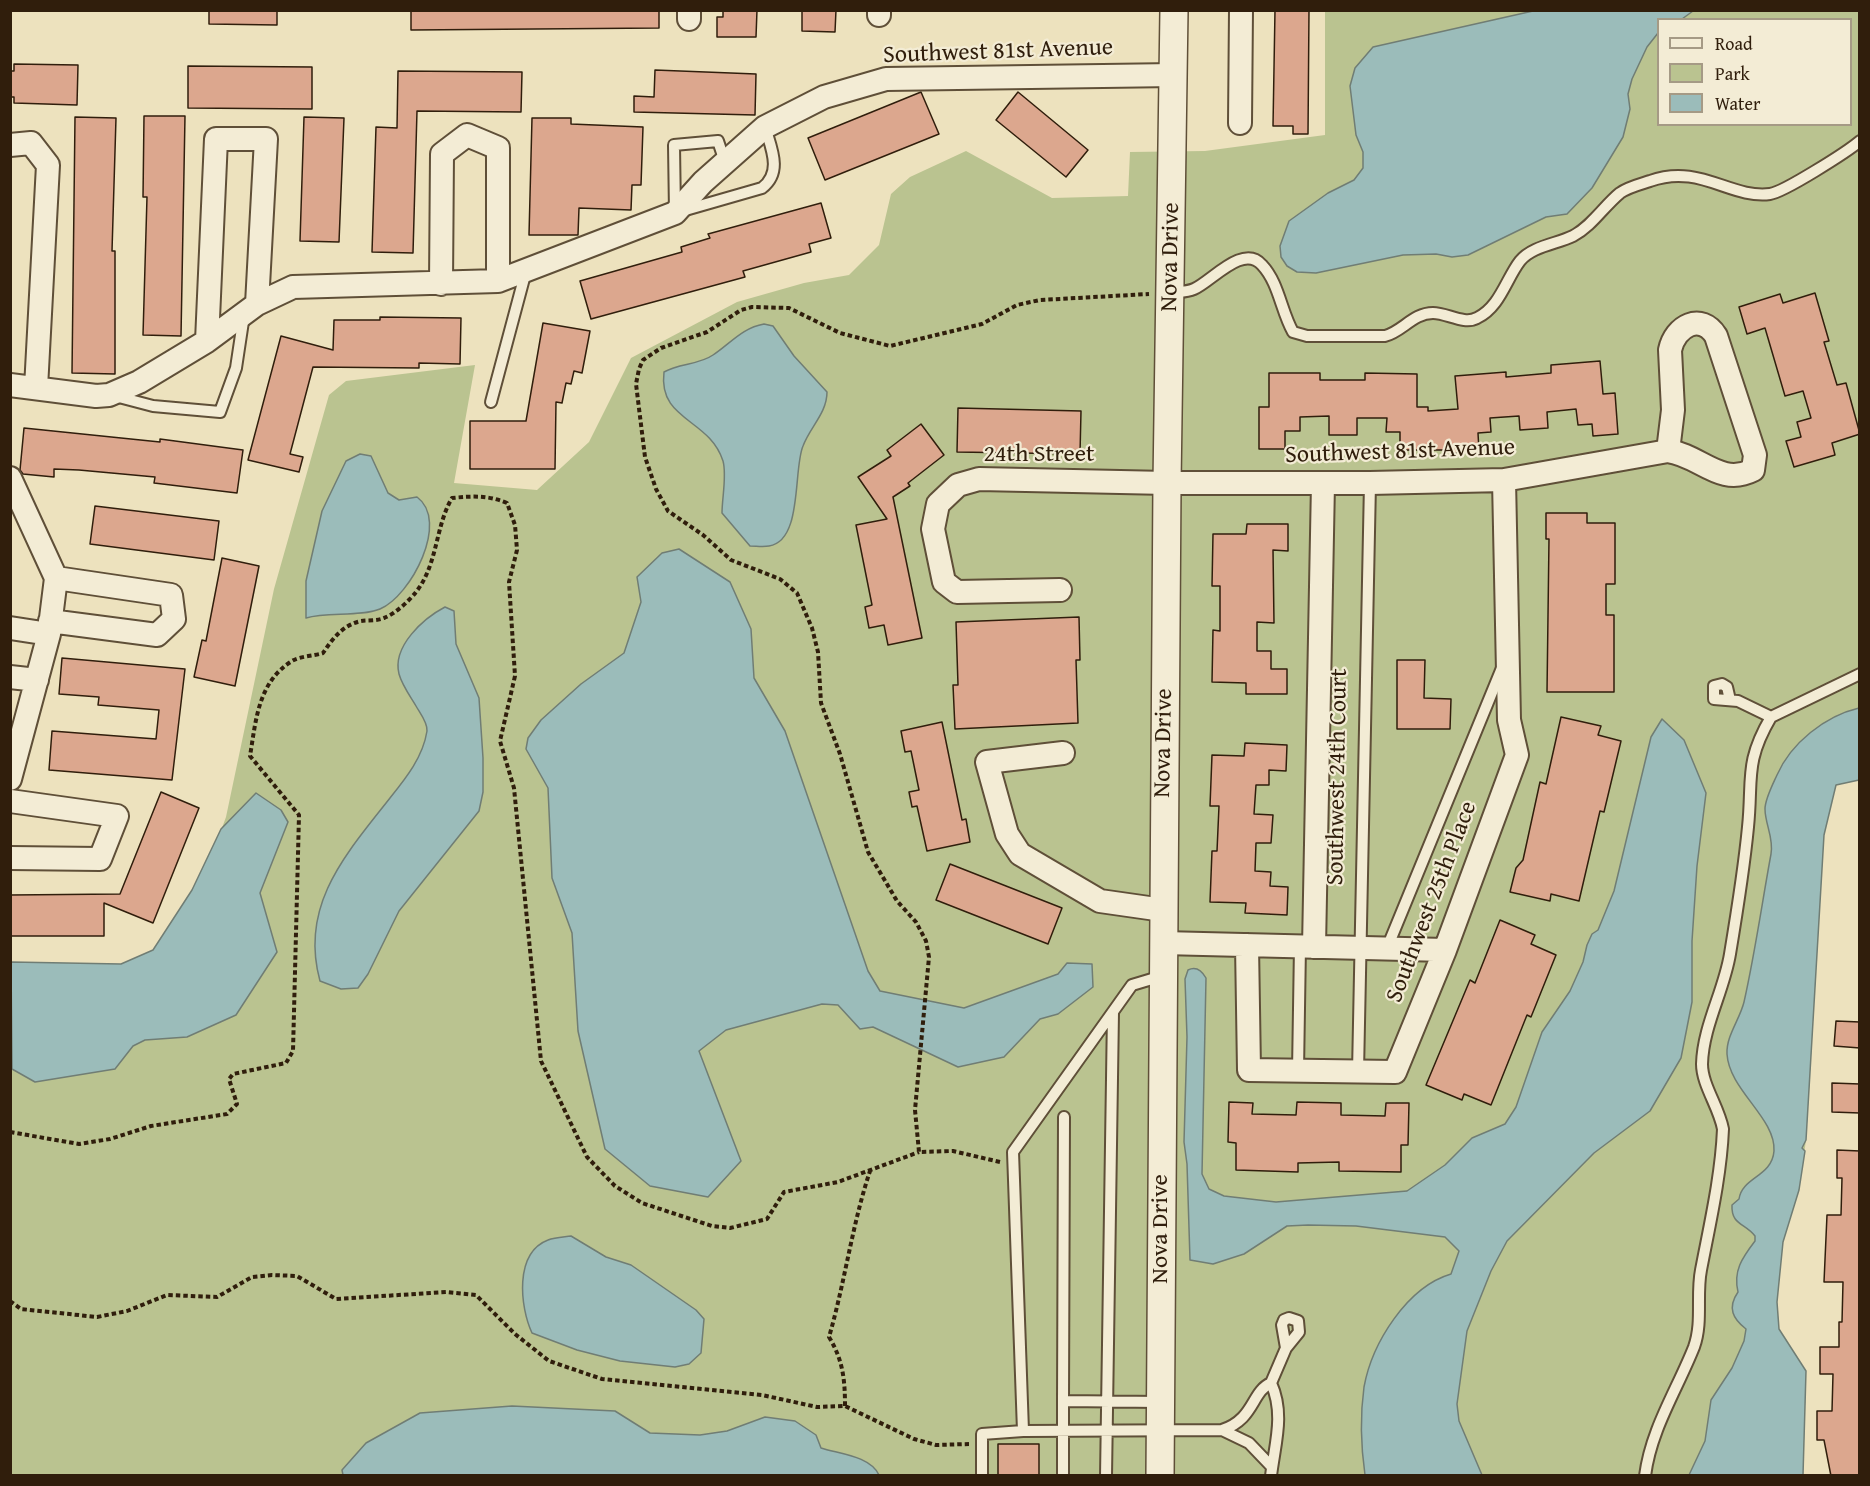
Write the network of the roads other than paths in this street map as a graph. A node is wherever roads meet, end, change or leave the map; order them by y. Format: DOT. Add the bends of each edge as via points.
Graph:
graph roads {
  1 [pos="1174,10"];
  2 [pos="1241,10"];
  3 [pos="1175,75"];
  4 [pos="1240,123"];
  5 [pos="765,127"];
  6 [pos="1860,141"];
  7 [pos="10,145"];
  8 [pos="725,163"];
  9 [pos="675,213"];
  10 [pos="526,271"];
  11 [pos="498,281"];
  12 [pos="441,284"];
  13 [pos="1163,293"];
  14 [pos="250,309"];
  15 [pos="207,341"];
  16 [pos="10,385"];
  17 [pos="36,388"];
  18 [pos="109,395"];
  19 [pos="491,402"];
  20 [pos="1668,451"];
  21 [pos="10,478"];
  22 [pos="1504,480"];
  23 [pos="1167,483"];
  24 [pos="1323,483"];
  25 [pos="1370,483"];
  26 [pos="56,578"];
  27 [pos="1060,590"];
  28 [pos="10,628"];
  29 [pos="50,628"];
  30 [pos="1508,655"];
  31 [pos="1860,674"];
  32 [pos="10,677"];
  33 [pos="37,680"];
  34 [pos="1730,700"];
  35 [pos="1771,717"];
  36 [pos="1063,753"];
  37 [pos="10,778"];
  38 [pos="10,801"];
  39 [pos="10,858"];
  40 [pos="1163,910"];
  41 [pos="1163,943"];
  42 [pos="1247,945"];
  43 [pos="1307,946"];
  44 [pos="1362,947"];
  45 [pos="1387,948"];
  46 [pos="1445,950"];
  47 [pos="1163,976"];
  48 [pos="1113,1012"];
  49 [pos="1298,1071"];
  50 [pos="1358,1072"];
  51 [pos="1064,1117"];
  52 [pos="1286,1348"];
  53 [pos="1271,1383"];
  54 [pos="1063,1401"];
  55 [pos="1109,1402"];
  56 [pos="1160,1415"];
  57 [pos="1221,1430"];
  58 [pos="1023,1431"];
  59 [pos="1063,1431"];
  60 [pos="1108,1431"];
  61 [pos="1271,1471"];
  62 [pos="982,1476"];
  63 [pos="1063,1476"];
  64 [pos="1106,1476"];
  65 [pos="1160,1476"];
  66 [pos="1645,1476"];
  1 -- 3 [label="street, Nova Drive"];
  2 -- 4 [label="street"];
  3 -- 5 [label="street, Southwest 81st Avenue" via="886,79 824,97"];
  3 -- 13 [label="street, Nova Drive"];
  5 -- 8 [label="street, Southwest 81st Avenue"];
  5 -- 9 [label="lane" via="774,160 770,182 762,188"];
  6 -- 13 [label="lane" via="1771,194 1686,176 1653,180 1622,192 1574,236 1521,259 1501,294 1476,319 1462,320 1432,312 1385,336 1307,336 1293,332 1274,284 1262,264 1252,259 1241,259 1192,290"];
  7 -- 17 [label="street" via="31,143 48,165"];
  8 -- 9 [label="street, Southwest 81st Avenue"];
  8 -- 9 [label="lane" via="718,141 674,145"];
  9 -- 10 [label="street, Southwest 81st Avenue"];
  10 -- 11 [label="street, Southwest 81st Avenue"];
  10 -- 19 [label="lane"];
  11 -- 12 [label="street, Southwest 81st Avenue"];
  11 -- 12 [label="street" via="498,148 467,135 442,154"];
  12 -- 14 [label="street, Southwest 81st Avenue" via="293,287"];
  13 -- 23 [label="street, Nova Drive"];
  14 -- 15 [label="street, Southwest 81st Avenue"];
  14 -- 15 [label="street" via="266,139 216,139"];
  14 -- 18 [label="lane" via="236,368 220,412 153,406"];
  15 -- 18 [label="street, Southwest 81st Avenue" via="139,382"];
  16 -- 17 [label="street, Southwest 81st Avenue"];
  17 -- 18 [label="street, Southwest 81st Avenue"];
  20 -- 20 [label="street" via="1682,453 1729,477 1747,473 1755,464 1716,336 1702,323 1684,326 1672,340 1672,433"];
  20 -- 22 [label="street, Southwest 81st Avenue"];
  21 -- 26 [label="street"];
  22 -- 25 [label="street, Southwest 81st Avenue"];
  22 -- 30 [label="street, Southwest 25th Place"];
  23 -- 24 [label="street, Southwest 81st Avenue"];
  23 -- 27 [label="street, 24th Street" via="979,479 958,485 938,504 933,529 944,582 957,592"];
  23 -- 40 [label="street, Nova Drive"];
  24 -- 25 [label="street, Southwest 81st Avenue"];
  24 -- 43 [label="street, Southwest 24th Court"];
  25 -- 44 [label="lane, Southwest 24th Court"];
  26 -- 29 [label="street"];
  26 -- 29 [label="street" via="171,595 174,619 157,635"];
  28 -- 29 [label="street"];
  29 -- 33 [label="street"];
  30 -- 45 [label="lane"];
  30 -- 46 [label="street, Southwest 25th Place" via="1509,720 1517,755"];
  31 -- 35 [label="lane"];
  32 -- 33 [label="street"];
  33 -- 37 [label="street"];
  34 -- 35 [label="lane"];
  35 -- 66 [label="lane" via="1752,756 1749,827 1730,956 1711,1017 1702,1064 1723,1129 1709,1240 1701,1270 1701,1305 1694,1345 1663,1414"];
  36 -- 40 [label="street" via="987,762 1007,834 1020,854 1100,901"];
  38 -- 39 [label="street" via="117,816 100,859"];
  40 -- 41 [label="street, Nova Drive"];
  41 -- 42 [label="street"];
  41 -- 47 [label="street, Nova Drive"];
  42 -- 43 [label="street"];
  42 -- 49 [label="street, Southwest 25th Place" via="1249,1070"];
  43 -- 44 [label="street"];
  43 -- 49 [label="lane"];
  44 -- 45 [label="street"];
  44 -- 50 [label="lane, Southwest 24th Court"];
  45 -- 46 [label="street"];
  46 -- 50 [label="street, Southwest 25th Place" via="1395,1072"];
  47 -- 48 [label="lane" via="1132,985"];
  47 -- 56 [label="street, Nova Drive"];
  48 -- 55 [label="lane"];
  48 -- 58 [label="lane" via="1012,1152"];
  49 -- 50 [label="street, Southwest 25th Place"];
  51 -- 54 [label="lane"];
  52 -- 53 [label="lane"];
  53 -- 57 [label="lane" via="1242,1420"];
  53 -- 61 [label="lane" via="1281,1412"];
  54 -- 55 [label="lane"];
  54 -- 59 [label="lane"];
  55 -- 56 [label="lane"];
  55 -- 60 [label="lane"];
  56 -- 57 [label="lane"];
  56 -- 60 [label="lane"];
  56 -- 65 [label="street, Nova Drive"];
  57 -- 61 [label="lane" via="1250,1443"];
  58 -- 59 [label="lane"];
  58 -- 62 [label="lane" via="982,1434"];
  59 -- 60 [label="lane"];
  59 -- 63 [label="lane"];
  60 -- 64 [label="lane"];
}
